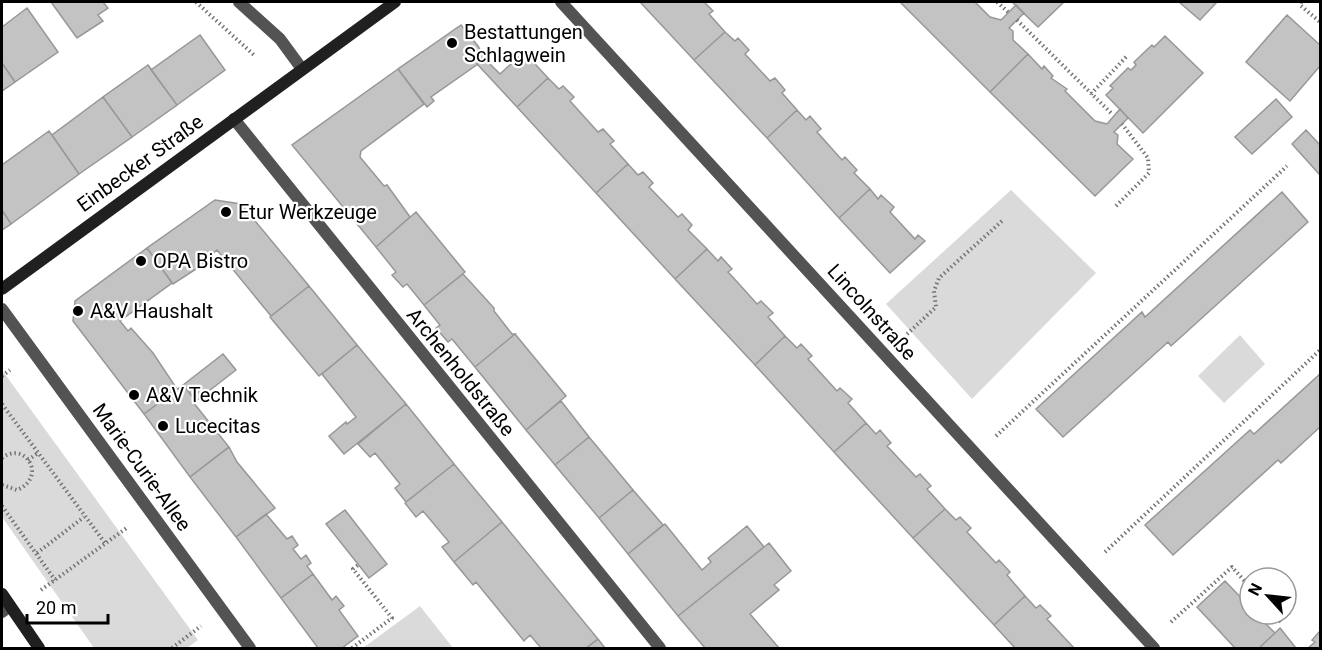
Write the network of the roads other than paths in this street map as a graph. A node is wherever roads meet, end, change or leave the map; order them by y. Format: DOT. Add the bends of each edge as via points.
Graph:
graph roads {
  1 [pos="239,2"];
  2 [pos="395,2"];
  3 [pos="561,2"];
  4 [pos="302,69"];
  5 [pos="234,119"];
  6 [pos="2,290"];
  7 [pos="2,309"];
  8 [pos="2,594"];
  9 [pos="6,609"];
  10 [pos="39,648"];
  11 [pos="250,648"];
  12 [pos="660,648"];
  13 [pos="1154,648"];
  1 -- 4 [label="street" via="280,39"];
  2 -- 4 [label="street, Einbecker Straße"];
  3 -- 13 [label="street, Lincolnstraße"];
  4 -- 5 [label="street, Einbecker Straße"];
  5 -- 6 [label="street, Einbecker Straße"];
  5 -- 12 [label="street, Archenholdstraße"];
  7 -- 11 [label="street, Marie-Curie-Allee"];
  8 -- 9 [label="street"];
  9 -- 10 [label="street"];
}
